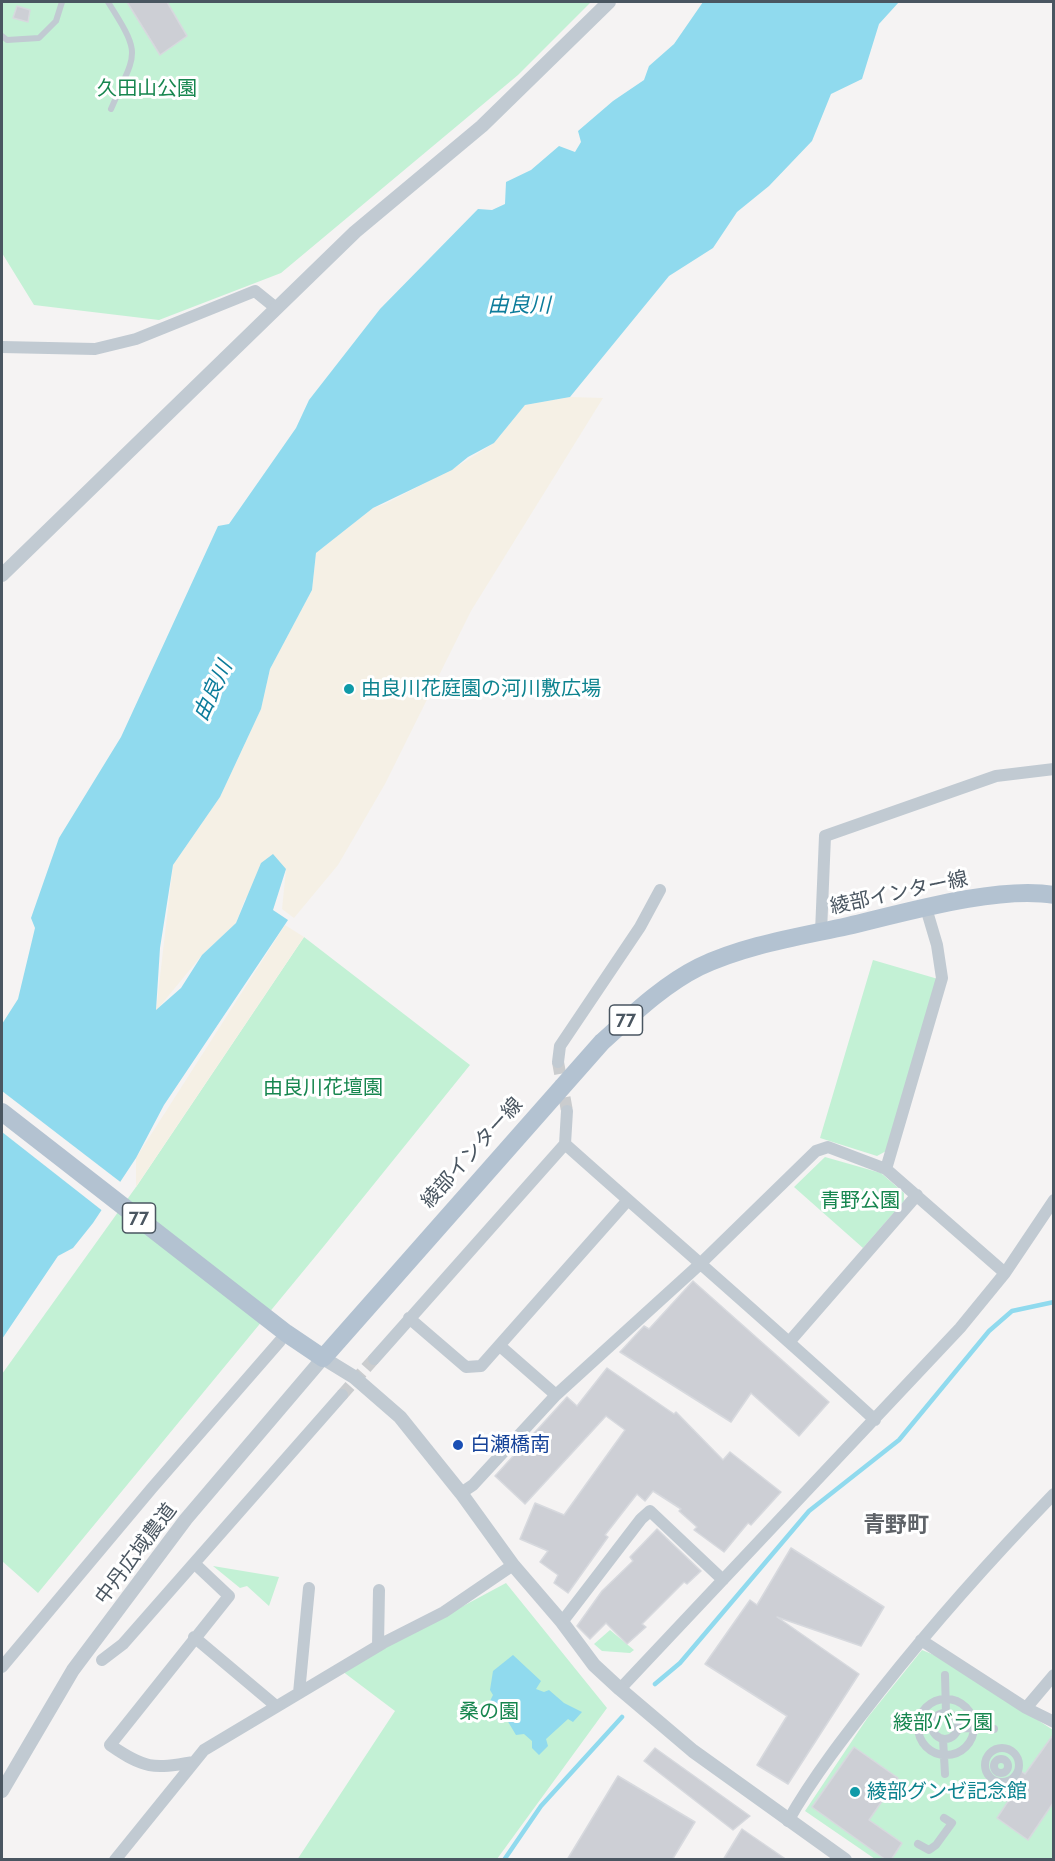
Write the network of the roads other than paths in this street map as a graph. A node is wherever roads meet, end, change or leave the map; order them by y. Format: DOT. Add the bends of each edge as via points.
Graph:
graph roads {
  1 [pos="62,2"];
  2 [pos="108,2"];
  3 [pos="609,2"];
  4 [pos="2,36"];
  5 [pos="111,109"];
  6 [pos="276,308"];
  7 [pos="2,347"];
  8 [pos="2,575"];
  9 [pos="1053,769"];
  10 [pos="660,890"];
  11 [pos="1053,895"];
  12 [pos="926,908"];
  13 [pos="821,932"];
  14 [pos="558,1062"];
  15 [pos="567,1111"];
  16 [pos="2,1112"];
  17 [pos="565,1144"];
  18 [pos="886,1169"];
  19 [pos="917,1196"];
  20 [pos="628,1200"];
  21 [pos="1053,1200"];
  22 [pos="699,1264"];
  23 [pos="1005,1273"];
  24 [pos="408,1318"];
  25 [pos="278,1333"];
  26 [pos="790,1341"];
  27 [pos="500,1346"];
  28 [pos="323,1358"];
  29 [pos="374,1359"];
  30 [pos="342,1395"];
  31 [pos="556,1395"];
  32 [pos="875,1420"];
  33 [pos="461,1493"];
  34 [pos="1053,1494"];
  35 [pos="195,1564"];
  36 [pos="513,1566"];
  37 [pos="723,1580"];
  38 [pos="309,1588"];
  39 [pos="379,1590"];
  40 [pos="562,1622"];
  41 [pos="194,1637"];
  42 [pos="921,1640"];
  43 [pos="378,1646"];
  44 [pos="102,1660"];
  45 [pos="2,1666"];
  46 [pos="945,1675"];
  47 [pos="1053,1675"];
  48 [pos="620,1689"];
  49 [pos="299,1693"];
  50 [pos="946,1698"];
  51 [pos="276,1706"];
  52 [pos="1026,1708"];
  53 [pos="946,1713"];
  54 [pos="1053,1722"];
  55 [pos="895,1726"];
  56 [pos="918,1727"];
  57 [pos="933,1727"];
  58 [pos="958,1728"];
  59 [pos="974,1728"];
  60 [pos="994,1729"];
  61 [pos="943,1738"];
  62 [pos="1011,1751"];
  63 [pos="944,1755"];
  64 [pos="989,1759"];
  65 [pos="1005,1759"];
  66 [pos="194,1762"];
  67 [pos="997,1772"];
  68 [pos="1012,1772"];
  69 [pos="945,1774"];
  70 [pos="992,1780"];
  71 [pos="2,1791"];
  72 [pos="944,1818"];
  73 [pos="788,1821"];
  74 [pos="918,1844"];
  75 [pos="115,1860"];
  76 [pos="845,1860"];
  1 -- 4 [label="lane" via="56,21 39,38 7,40"];
  2 -- 5 [label="lane" via="130,37 135,55"];
  3 -- 6 [label="street" via="482,126 355,232"];
  6 -- 7 [label="street" via="255,291 136,339 95,349"];
  6 -- 8 [label="street"];
  9 -- 13 [label="street" via="996,776 825,836"];
  10 -- 14 [label="street" via="640,927 560,1046"];
  11 -- 12 [label="main road, 綾部インター線 / 77" via="1002,895"];
  12 -- 13 [label="main road, 綾部インター線 / 77"];
  12 -- 18 [label="street" via="942,978"];
  13 -- 28 [label="main road, 綾部インター線 / 77" via="751,947 698,968 645,1003 602,1042"];
  15 -- 17 [label="street"];
  16 -- 25 [label="main road, 77"];
  17 -- 20 [label="street"];
  17 -- 24 [label="street"];
  18 -- 19 [label="street"];
  18 -- 22 [label="street" via="828,1147 816,1151"];
  19 -- 23 [label="street"];
  19 -- 26 [label="street"];
  20 -- 22 [label="street"];
  20 -- 27 [label="street"];
  21 -- 23 [label="street"];
  22 -- 26 [label="street"];
  22 -- 31 [label="street"];
  23 -- 32 [label="street"];
  24 -- 27 [label="street" via="466,1367 481,1366"];
  24 -- 29 [label="street"];
  25 -- 28 [label="main road, 77"];
  25 -- 45 [label="street"];
  26 -- 32 [label="street"];
  27 -- 31 [label="street"];
  28 -- 33 [label="street" via="354,1377 400,1417"];
  28 -- 71 [label="street, 中丹広域農道" via="186,1519 73,1670"];
  30 -- 35 [label="street"];
  31 -- 33 [label="street"];
  32 -- 37 [label="street"];
  33 -- 36 [label="street"];
  34 -- 42 [label="street" via="980,1570"];
  35 -- 41 [label="street" via="229,1596"];
  35 -- 44 [label="street" via="123,1644"];
  36 -- 40 [label="street"];
  36 -- 43 [label="street" via="444,1612"];
  37 -- 40 [label="street" via="650,1511"];
  37 -- 48 [label="street"];
  38 -- 49 [label="street"];
  39 -- 43 [label="street"];
  40 -- 48 [label="street" via="594,1665"];
  41 -- 51 [label="street"];
  41 -- 66 [label="street" via="110,1745 135,1762 157,1768"];
  42 -- 52 [label="street"];
  42 -- 73 [label="street" via="849,1730"];
  43 -- 49 [label="street"];
  46 -- 50 [label="street"];
  47 -- 52 [label="street"];
  48 -- 73 [label="street" via="693,1751"];
  49 -- 51 [label="street"];
  50 -- 53 [label="street"];
  50 -- 56 [label="street" via="924,1708"];
  50 -- 59 [label="street" via="965,1706"];
  51 -- 66 [label="street" via="204,1750"];
  52 -- 54 [label="street"];
  53 -- 57 [label="street" via="938,1716"];
  53 -- 58 [label="street" via="954,1716"];
  55 -- 56 [label="street"];
  56 -- 57 [label="street"];
  56 -- 63 [label="street" via="923,1743"];
  57 -- 61 [label="street" via="936,1735"];
  58 -- 59 [label="street"];
  58 -- 61 [label="street" via="951,1738"];
  59 -- 60 [label="street"];
  59 -- 63 [label="street" via="965,1748"];
  61 -- 63 [label="street"];
  62 -- 64 [label="street" via="996,1749"];
  62 -- 65 [label="street"];
  62 -- 68 [label="street" via="1018,1759"];
  63 -- 69 [label="street"];
  64 -- 65 [label="street"];
  64 -- 67 [label="street"];
  64 -- 70 [label="street" via="985,1768"];
  65 -- 68 [label="street"];
  66 -- 75 [label="street"];
  67 -- 68 [label="street"];
  67 -- 70 [label="street"];
  68 -- 70 [label="street" via="1005,1782"];
  72 -- 74 [label="street" via="952,1823 936,1845 929,1850"];
  73 -- 76 [label="street"];
}
